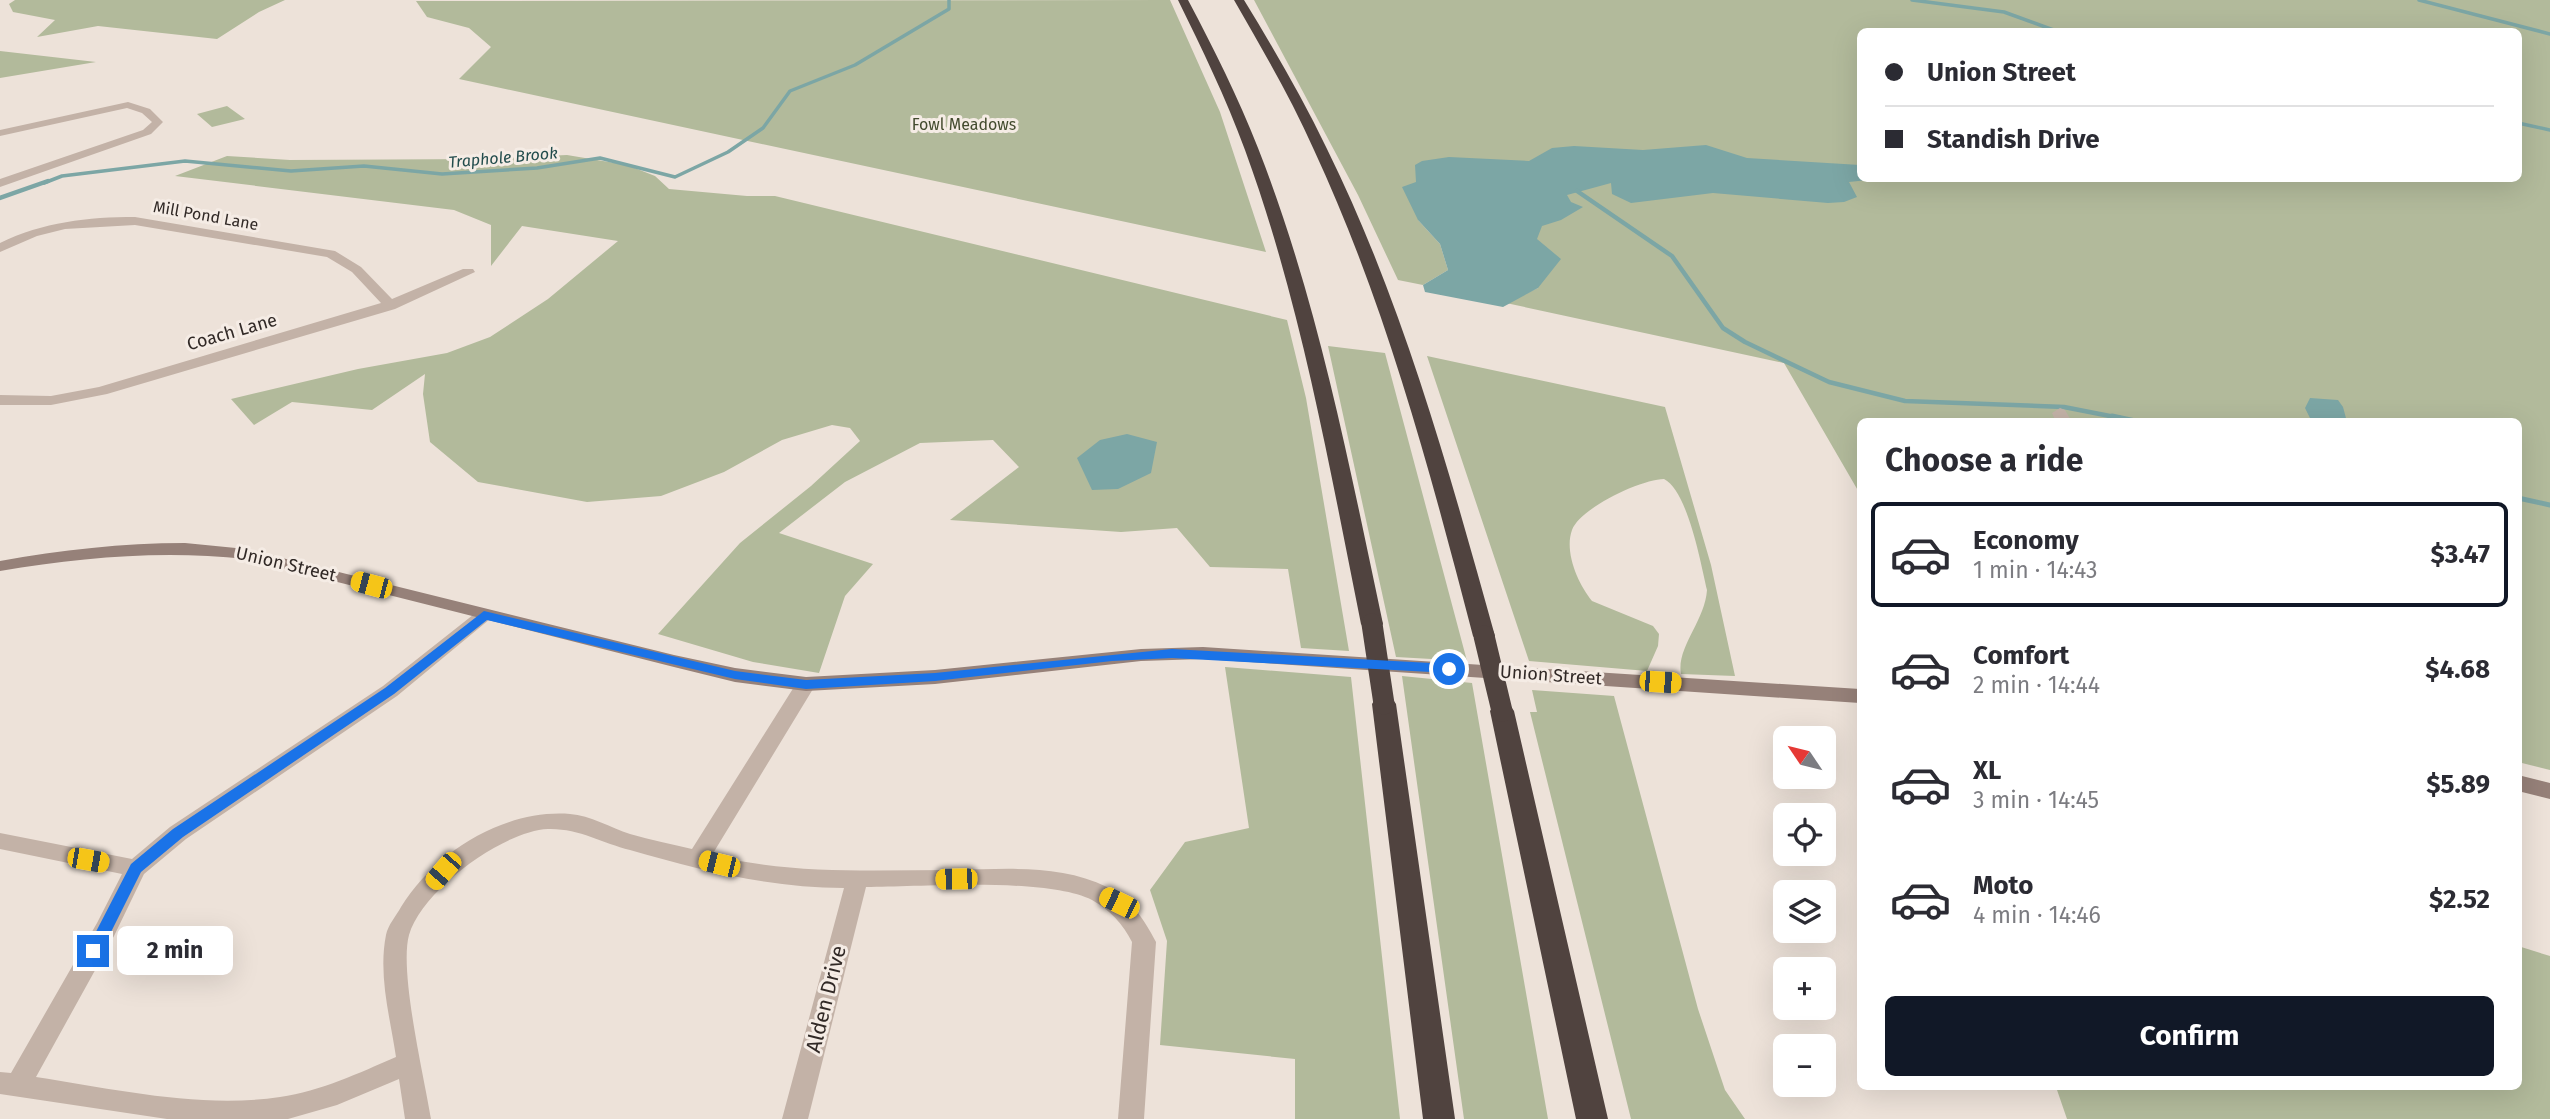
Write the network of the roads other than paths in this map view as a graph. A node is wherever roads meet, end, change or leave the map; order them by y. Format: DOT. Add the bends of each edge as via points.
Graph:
graph roads {
  1 [pos="1184,0"];
  2 [pos="1239,0"];
  3 [pos="0,133"];
  4 [pos="0,183"];
  5 [pos="0,248"];
  6 [pos="468,272"];
  7 [pos="390,306"];
  8 [pos="0,400"];
  9 [pos="0,566"];
  10 [pos="484,615"];
  11 [pos="806,684"];
  12 [pos="1857,696"];
  13 [pos="2522,784"];
  14 [pos="2550,791"];
  15 [pos="0,841"];
  16 [pos="698,859"];
  17 [pos="136,868"];
  18 [pos="857,880"];
  19 [pos="408,1063"];
  20 [pos="9,1084"];
  21 [pos="418,1119"];
  22 [pos="795,1119"];
  23 [pos="1131,1119"];
  24 [pos="1438,1119"];
  25 [pos="1591,1119"];
  1 -- 24 [label="highway, bridge" via="1235,107 1292,268 1335,442 1372,624"];
  2 -- 25 [label="highway, bridge" via="1298,103 1362,247 1422,420 1484,636"];
  3 -- 4 [label="street" via="128,105 146,111 158,122 147,132"];
  5 -- 7 [label="street, Mill Pond Lane" via="56,226 135,221 330,254 354,264"];
  6 -- 7 [label="street, Coach Lane"];
  7 -- 8 [label="street, Coach Lane" via="75,396 33,404"];
  9 -- 10 [label="main road, Union Street" via="105,552 206,548 294,564"];
  10 -- 11 [label="main road, Union Street" via="735,675"];
  10 -- 17 [label="street" via="380,698 178,833"];
  11 -- 12 [label="main road, Union Street" via="935,677 1142,654 1203,653"];
  11 -- 16 [label="street"];
  13 -- 14 [label="main road"];
  15 -- 17 [label="street"];
  16 -- 18 [label="street" via="768,875"];
  16 -- 19 [label="street" via="573,822 546,821 522,826 461,856 417,901 398,933 395,970"];
  17 -- 20 [label="street" via="106,929"];
  18 -- 22 [label="street, Alden Drive"];
  18 -- 23 [label="street" via="1066,881 1119,903 1135,921 1144,942"];
  19 -- 20 [label="street" via="343,1092 262,1111 181,1109"];
  19 -- 21 [label="street"];
}
